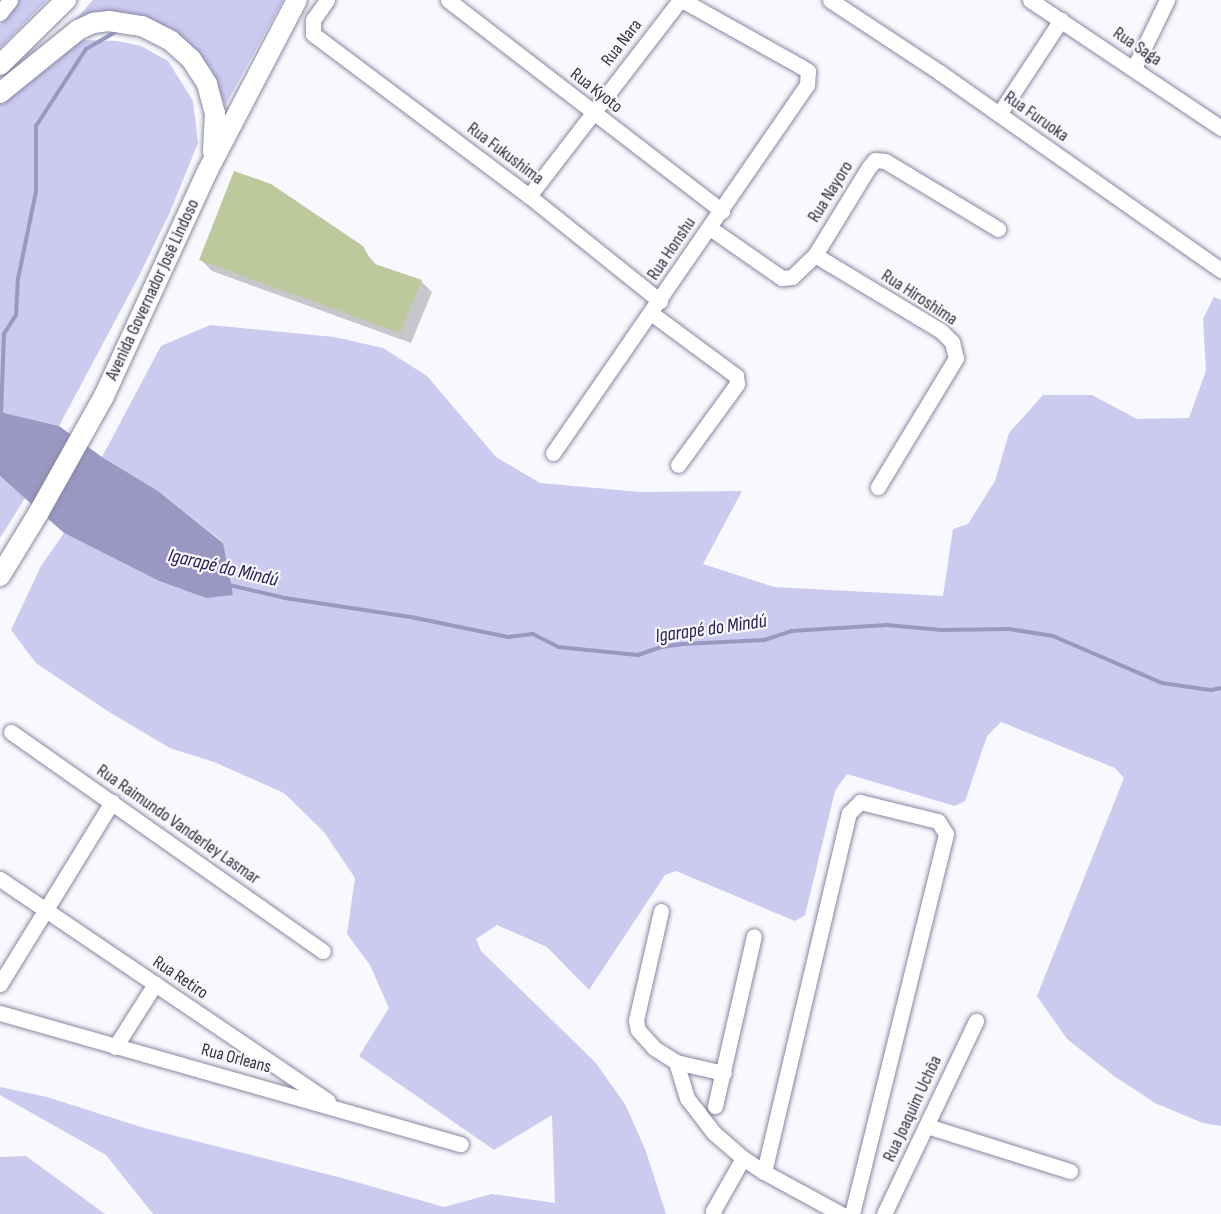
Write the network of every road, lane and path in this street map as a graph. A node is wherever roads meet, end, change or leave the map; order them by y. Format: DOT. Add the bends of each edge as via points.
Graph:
graph roads {
  1 [pos="10,0"];
  2 [pos="66,0"];
  3 [pos="297,0"];
  4 [pos="327,0"];
  5 [pos="448,0"];
  6 [pos="681,0"];
  7 [pos="830,0"];
  8 [pos="1030,0"];
  9 [pos="1167,0"];
  10 [pos="0,14"];
  11 [pos="1061,20"];
  12 [pos="0,65"];
  13 [pos="1134,68"];
  14 [pos="0,93"];
  15 [pos="592,113"];
  16 [pos="999,114"];
  17 [pos="1221,128"];
  18 [pos="207,172"];
  19 [pos="529,196"];
  20 [pos="722,211"];
  21 [pos="710,228"];
  22 [pos="998,229"];
  23 [pos="815,255"];
  24 [pos="1219,269"];
  25 [pos="656,307"];
  26 [pos="553,453"];
  27 [pos="678,465"];
  28 [pos="878,487"];
  29 [pos="0,576"];
  30 [pos="11,732"];
  31 [pos="112,802"];
  32 [pos="0,879"];
  33 [pos="45,910"];
  34 [pos="661,911"];
  35 [pos="754,936"];
  36 [pos="322,951"];
  37 [pos="0,984"];
  38 [pos="155,984"];
  39 [pos="0,1013"];
  40 [pos="976,1021"];
  41 [pos="115,1047"];
  42 [pos="676,1062"];
  43 [pos="724,1072"];
  44 [pos="715,1106"];
  45 [pos="338,1107"];
  46 [pos="927,1126"];
  47 [pos="461,1144"];
  48 [pos="743,1158"];
  49 [pos="1070,1171"];
  50 [pos="764,1172"];
  51 [pos="714,1214"];
  52 [pos="841,1214"];
  53 [pos="852,1214"];
  54 [pos="884,1214"];
  1 -- 10 [label="street"];
  2 -- 12 [label="main road"];
  3 -- 18 [label="main road, Avenida Governador José Lindoso"];
  4 -- 19 [label="street, Rua Fukushima" via="311,26 313,34"];
  5 -- 15 [label="street, Rua Kyoto"];
  6 -- 15 [label="street, Rua Nara"];
  6 -- 20 [label="street, Rua Honshu" via="808,71 807,85"];
  7 -- 16 [label="street, Rua Furuoka"];
  8 -- 11 [label="street, Rua Saga"];
  9 -- 13 [label="street"];
  11 -- 13 [label="street, Rua Saga"];
  11 -- 16 [label="street"];
  13 -- 17 [label="street, Rua Saga"];
  14 -- 18 [label="main road" via="78,30 109,21 142,26 171,41 207,84 215,113 215,133"];
  15 -- 19 [label="street, Rua Nara"];
  15 -- 20 [label="street, Rua Kyoto"];
  16 -- 24 [label="street, Rua Furuoka"];
  18 -- 29 [label="main road, Avenida Governador José Lindoso" via="104,396"];
  19 -- 25 [label="street, Rua Fukushima"];
  20 -- 21 [label="street, Rua Honshu"];
  21 -- 23 [label="street, Rua Nayoro" via="782,278 792,277"];
  21 -- 25 [label="street, Rua Honshu"];
  22 -- 23 [label="street, Rua Nayoro" via="885,161 875,160"];
  23 -- 28 [label="street, Rua Hiroshima" via="952,342 956,358"];
  25 -- 26 [label="street, Rua Honshu"];
  25 -- 27 [label="street, Rua Fukushima" via="736,376 737,384"];
  30 -- 31 [label="street, Rua Raimundo Vanderley Lasmar"];
  31 -- 33 [label="street"];
  31 -- 36 [label="street, Rua Raimundo Vanderley Lasmar"];
  32 -- 33 [label="street, Rua Retiro"];
  33 -- 37 [label="street"];
  33 -- 38 [label="street, Rua Retiro"];
  34 -- 42 [label="street" via="636,1020 638,1030 649,1042"];
  35 -- 43 [label="street"];
  38 -- 41 [label="street"];
  38 -- 45 [label="street, Rua Retiro"];
  39 -- 41 [label="street, Rua Orleans"];
  40 -- 46 [label="street, Rua Joaquim Uchôa"];
  41 -- 45 [label="street, Rua Orleans"];
  42 -- 43 [label="street"];
  42 -- 48 [label="street" via="692,1107"];
  43 -- 44 [label="street"];
  45 -- 47 [label="street, Rua Orleans"];
  46 -- 49 [label="street"];
  46 -- 54 [label="street, Rua Joaquim Uchôa"];
  48 -- 50 [label="street"];
  48 -- 51 [label="street"];
  50 -- 52 [label="street"];
  50 -- 53 [label="street" via="849,813 860,802 938,821 946,834"];
}
